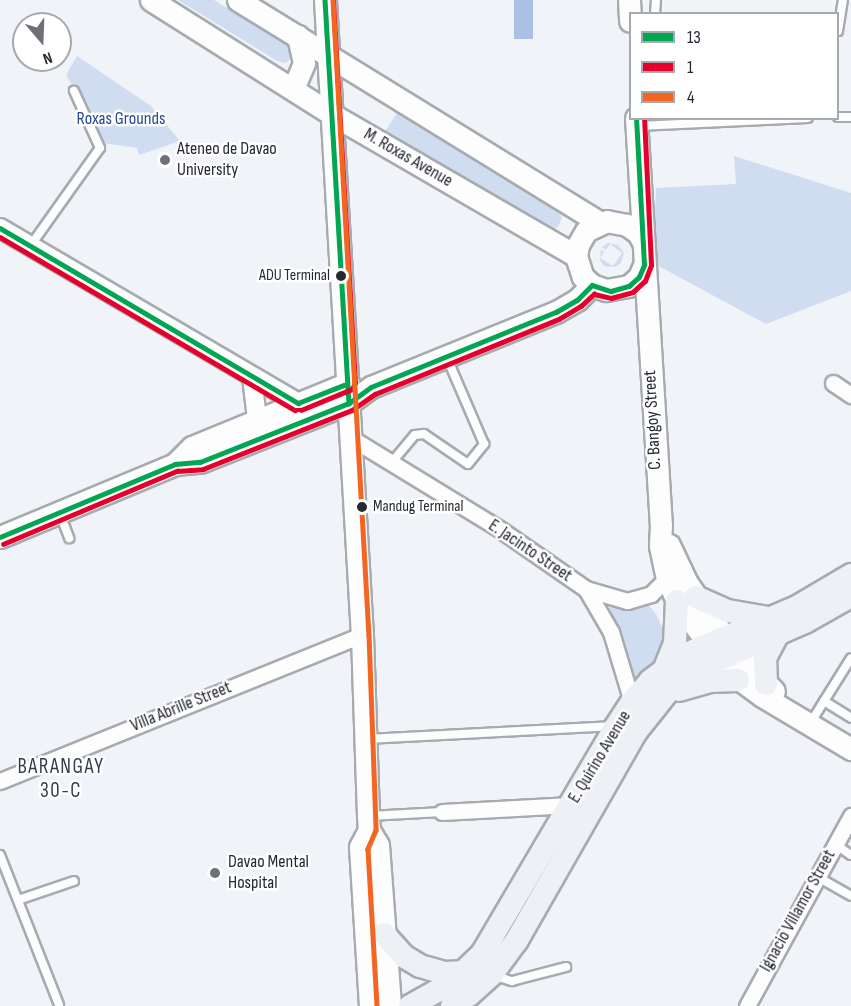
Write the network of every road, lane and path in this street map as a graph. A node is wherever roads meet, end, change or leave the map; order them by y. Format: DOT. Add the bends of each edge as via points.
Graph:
graph roads {
  1 [pos="151,0"];
  2 [pos="238,0"];
  3 [pos="325,0"];
  4 [pos="843,0"];
  5 [pos="839,21"];
  6 [pos="298,36"];
  7 [pos="329,56"];
  8 [pos="293,89"];
  9 [pos="74,91"];
  10 [pos="333,115"];
  11 [pos="722,120"];
  12 [pos="636,122"];
  13 [pos="600,223"];
  14 [pos="0,228"];
  15 [pos="643,242"];
  16 [pos="31,246"];
  17 [pos="576,256"];
  18 [pos="644,265"];
  19 [pos="592,285"];
  20 [pos="616,290"];
  21 [pos="647,315"];
  22 [pos="447,357"];
  23 [pos="252,377"];
  24 [pos="833,383"];
  25 [pos="380,384"];
  26 [pos="348,393"];
  27 [pos="851,395"];
  28 [pos="298,403"];
  29 [pos="316,415"];
  30 [pos="257,420"];
  31 [pos="351,434"];
  32 [pos="392,462"];
  33 [pos="175,464"];
  34 [pos="59,513"];
  35 [pos="661,525"];
  36 [pos="0,536"];
  37 [pos="69,538"];
  38 [pos="851,575"];
  39 [pos="668,578"];
  40 [pos="586,589"];
  41 [pos="851,596"];
  42 [pos="686,599"];
  43 [pos="773,626"];
  44 [pos="362,635"];
  45 [pos="721,648"];
  46 [pos="851,658"];
  47 [pos="665,668"];
  48 [pos="738,680"];
  49 [pos="766,684"];
  50 [pos="824,701"];
  51 [pos="632,702"];
  52 [pos="657,703"];
  53 [pos="791,711"];
  54 [pos="851,718"];
  55 [pos="810,723"];
  56 [pos="615,728"];
  57 [pos="364,739"];
  58 [pos="851,749"];
  59 [pos="0,781"];
  60 [pos="571,805"];
  61 [pos="442,812"];
  62 [pos="851,816"];
  63 [pos="368,823"];
  64 [pos="835,844"];
  65 [pos="0,855"];
  66 [pos="851,855"];
  67 [pos="816,876"];
  68 [pos="74,881"];
  69 [pos="851,896"];
  70 [pos="18,900"];
  71 [pos="384,934"];
  72 [pos="508,934"];
  73 [pos="566,967"];
  74 [pos="466,972"];
  75 [pos="492,974"];
  76 [pos="59,1005"];
  77 [pos="370,1006"];
  78 [pos="390,1006"];
  79 [pos="410,1006"];
  80 [pos="452,1006"];
  81 [pos="747,1006"];
  1 -- 8 [label="main road, M. Roxas Avenue"];
  2 -- 6 [label="main road"];
  3 -- 7 [label="main road"];
  4 -- 5 [label="lane"];
  6 -- 7 [label="main road"];
  6 -- 8 [label="main road" via="304,63"];
  7 -- 10 [label="main road"];
  7 -- 13 [label="main road"];
  8 -- 10 [label="main road, M. Roxas Avenue"];
  9 -- 16 [label="lane" via="100,148"];
  10 -- 17 [label="main road, M. Roxas Avenue"];
  10 -- 26 [label="main road"];
  11 -- 12 [label="lane"];
  12 -- 15 [label="main road, C. Bangoy Street"];
  13 -- 15 [label="main road" via="627,225"];
  13 -- 17 [label="main road" via="583,235"];
  14 -- 16 [label="street"];
  15 -- 18 [label="main road, C. Bangoy Street"];
  16 -- 23 [label="street"];
  17 -- 19 [label="main road" via="580,273"];
  18 -- 20 [label="main road" via="634,282"];
  18 -- 21 [label="main road, C. Bangoy Street"];
  19 -- 20 [label="main road"];
  19 -- 22 [label="main road" via="556,312"];
  20 -- 21 [label="main road"];
  21 -- 35 [label="main road, C. Bangoy Street"];
  22 -- 25 [label="main road"];
  22 -- 32 [label="lane" via="484,444 468,464 424,434 415,435"];
  23 -- 28 [label="street"];
  23 -- 30 [label="street"];
  24 -- 27 [label="street"];
  25 -- 26 [label="main road"];
  25 -- 31 [label="main road"];
  26 -- 28 [label="main road"];
  26 -- 29 [label="main road"];
  26 -- 31 [label="main road"];
  28 -- 30 [label="main road"];
  29 -- 31 [label="main road" via="339,422"];
  29 -- 33 [label="main road" via="200,462"];
  30 -- 33 [label="main road" via="192,447"];
  31 -- 32 [label="street, E. Jacinto Street"];
  31 -- 44 [label="main road"];
  32 -- 40 [label="street, E. Jacinto Street"];
  33 -- 34 [label="main road"];
  34 -- 36 [label="main road"];
  34 -- 37 [label="lane"];
  35 -- 39 [label="main road, C. Bangoy Street" via="660,546"];
  35 -- 42 [label="main road, C. Bangoy Street"];
  38 -- 43 [label="main road, E. Quirino Avenue"];
  39 -- 40 [label="street, E. Jacinto Street" via="651,594 627,601"];
  39 -- 42 [label="main road, C. Bangoy Street"];
  40 -- 51 [label="street, E. Jacinto Street" via="611,632"];
  41 -- 43 [label="main road, E. Quirino Avenue" via="805,622"];
  42 -- 43 [label="main road"];
  42 -- 45 [label="main road, C. Bangoy Street"];
  42 -- 47 [label="main road"];
  43 -- 45 [label="main road, E. Quirino Avenue"];
  43 -- 49 [label="main road" via="765,658"];
  44 -- 57 [label="main road"];
  44 -- 59 [label="street, Villa Abrille Street"];
  45 -- 47 [label="main road, E. Quirino Avenue"];
  45 -- 48 [label="main road"];
  45 -- 49 [label="main road"];
  45 -- 52 [label="main road, E. Quirino Avenue"];
  46 -- 50 [label="lane"];
  47 -- 51 [label="main road, E. Quirino Avenue"];
  48 -- 52 [label="main road" via="696,684"];
  48 -- 53 [label="main road"];
  49 -- 53 [label="main road"];
  50 -- 54 [label="lane"];
  50 -- 55 [label="lane"];
  51 -- 56 [label="main road, E. Quirino Avenue"];
  52 -- 72 [label="main road, E. Quirino Avenue"];
  53 -- 55 [label="main road"];
  55 -- 58 [label="main road"];
  56 -- 57 [label="lane" via="606,725"];
  56 -- 60 [label="main road, E. Quirino Avenue"];
  57 -- 63 [label="main road"];
  60 -- 61 [label="street"];
  60 -- 72 [label="main road, E. Quirino Avenue"];
  61 -- 63 [label="lane"];
  62 -- 64 [label="street, Ignacio Villamor Street"];
  63 -- 71 [label="main road" via="378,845"];
  63 -- 77 [label="main road" via="360,847"];
  64 -- 66 [label="lane"];
  64 -- 67 [label="street, Ignacio Villamor Street"];
  65 -- 70 [label="lane"];
  67 -- 69 [label="lane"];
  67 -- 81 [label="street, Ignacio Villamor Street"];
  68 -- 70 [label="lane"];
  70 -- 76 [label="lane"];
  71 -- 74 [label="main road" via="405,957 420,966 445,973"];
  71 -- 78 [label="main road"];
  72 -- 74 [label="main road, E. Quirino Avenue"];
  72 -- 75 [label="main road, E. Quirino Avenue"];
  73 -- 75 [label="lane" via="512,981"];
  74 -- 79 [label="main road, E. Quirino Avenue" via="440,992"];
  75 -- 80 [label="main road, E. Quirino Avenue"];
}
